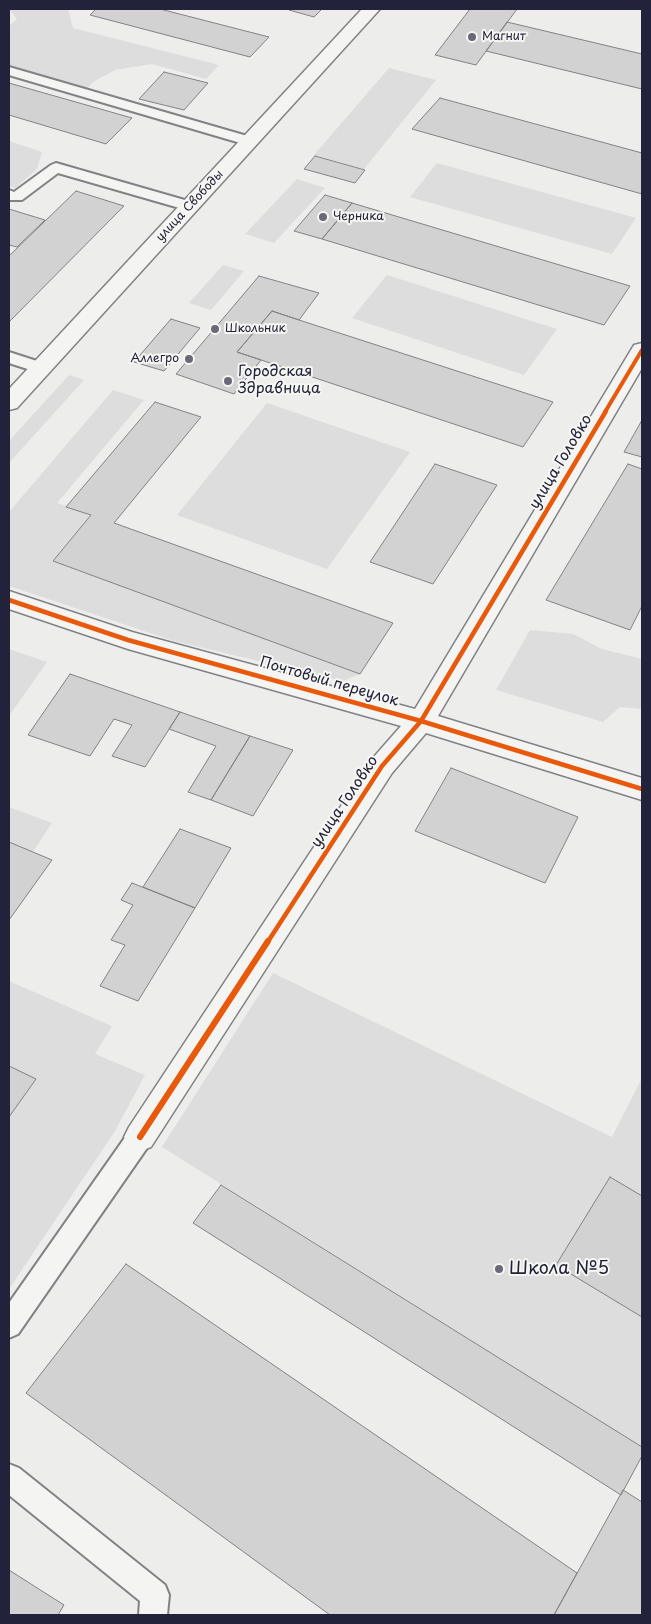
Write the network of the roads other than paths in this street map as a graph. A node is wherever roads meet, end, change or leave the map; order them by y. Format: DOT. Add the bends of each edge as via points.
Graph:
graph roads {
  1 [pos="372,9"];
  2 [pos="9,71"];
  3 [pos="249,141"];
  4 [pos="9,195"];
  5 [pos="190,206"];
  6 [pos="642,350"];
  7 [pos="9,357"];
  8 [pos="40,368"];
  9 [pos="9,403"];
  10 [pos="9,600"];
  11 [pos="422,721"];
  12 [pos="642,789"];
  13 [pos="140,1137"];
  14 [pos="9,1325"];
  15 [pos="9,1478"];
  16 [pos="152,1615"];
  1 -- 3 [label="street, улица Свободы"];
  2 -- 3 [label="lane"];
  3 -- 5 [label="street, улица Свободы"];
  4 -- 5 [label="lane" via="17,197 56,168"];
  5 -- 8 [label="street, улица Свободы"];
  6 -- 11 [label="street, улица Головко"];
  7 -- 8 [label="lane"];
  8 -- 9 [label="street, улица Свободы"];
  10 -- 11 [label="street, Почтовый переулок" via="128,640"];
  11 -- 12 [label="street, Почтовый переулок"];
  11 -- 13 [label="street, улица Головко" via="382,766"];
  13 -- 14 [label="lane"];
  15 -- 16 [label="lane" via="154,1594"];
}
